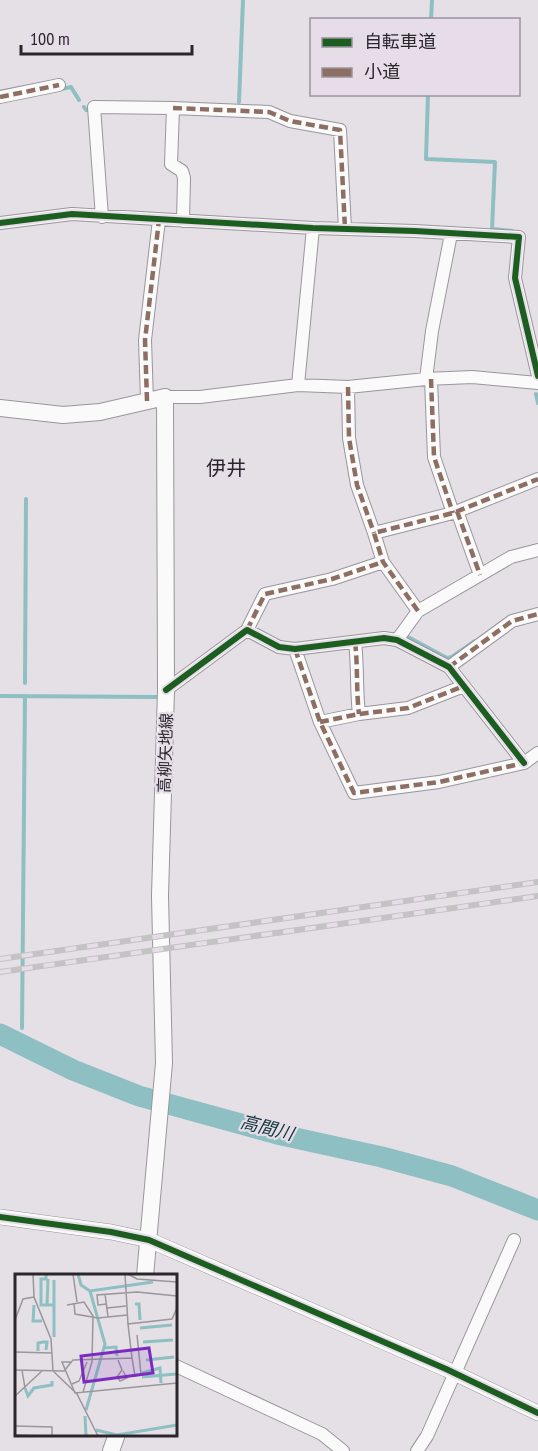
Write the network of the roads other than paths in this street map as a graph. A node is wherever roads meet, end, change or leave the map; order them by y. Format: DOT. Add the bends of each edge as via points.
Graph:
graph roads {
  1 [pos="59,85"];
  2 [pos="0,97"];
  3 [pos="173,108"];
  4 [pos="102,217"];
  5 [pos="159,220"];
  6 [pos="183,221"];
  7 [pos="0,223"];
  8 [pos="313,228"];
  9 [pos="345,229"];
  10 [pos="451,234"];
  11 [pos="538,376"];
  12 [pos="429,379"];
  13 [pos="538,383"];
  14 [pos="298,385"];
  15 [pos="348,387"];
  16 [pos="165,397"];
  17 [pos="147,402"];
  18 [pos="0,408"];
  19 [pos="538,479"];
  20 [pos="455,512"];
  21 [pos="374,533"];
  22 [pos="538,550"];
  23 [pos="383,562"];
  24 [pos="480,574"];
  25 [pos="418,611"];
  26 [pos="538,614"];
  27 [pos="247,630"];
  28 [pos="397,640"];
  29 [pos="355,642"];
  30 [pos="296,649"];
  31 [pos="449,667"];
  32 [pos="464,686"];
  33 [pos="166,690"];
  34 [pos="358,714"];
  35 [pos="320,722"];
  36 [pos="538,753"];
  37 [pos="524,763"];
  38 [pos="0,1217"];
  39 [pos="149,1240"];
  40 [pos="514,1240"];
  41 [pos="145,1274"];
  42 [pos="177,1366"];
  43 [pos="455,1373"];
  44 [pos="538,1413"];
  45 [pos="116,1436"];
  46 [pos="111,1451"];
  47 [pos="343,1451"];
  48 [pos="417,1451"];
  1 -- 2 [label="street"];
  3 -- 4 [label="street" via="94,107"];
  3 -- 6 [label="street" via="171,164 182,171 184,178"];
  3 -- 9 [label="street" via="268,112 290,121 340,130"];
  4 -- 5 [label="street"];
  4 -- 7 [label="street" via="72,214"];
  5 -- 6 [label="street"];
  5 -- 17 [label="street" via="145,340"];
  6 -- 8 [label="street"];
  8 -- 9 [label="street"];
  8 -- 14 [label="street"];
  9 -- 10 [label="street"];
  10 -- 11 [label="street" via="519,237 515,278"];
  10 -- 12 [label="street" via="432,331"];
  12 -- 13 [label="street" via="472,377"];
  12 -- 15 [label="street"];
  12 -- 20 [label="street" via="434,457"];
  14 -- 15 [label="street"];
  14 -- 16 [label="street" via="200,397"];
  15 -- 21 [label="street" via="349,438 357,485"];
  16 -- 17 [label="main road"];
  16 -- 33 [label="main road, 高柳矢地線"];
  17 -- 18 [label="main road" via="63,415"];
  19 -- 20 [label="street"];
  20 -- 21 [label="street"];
  20 -- 24 [label="street"];
  21 -- 23 [label="street"];
  22 -- 24 [label="street" via="511,557"];
  23 -- 25 [label="street"];
  23 -- 27 [label="street" via="332,579 265,594"];
  24 -- 25 [label="street"];
  25 -- 28 [label="street"];
  26 -- 31 [label="street" via="512,621"];
  27 -- 30 [label="street" via="279,647"];
  27 -- 33 [label="street"];
  28 -- 29 [label="street"];
  28 -- 31 [label="street"];
  29 -- 30 [label="street"];
  29 -- 34 [label="street"];
  30 -- 35 [label="street"];
  31 -- 32 [label="street"];
  32 -- 34 [label="street" via="408,708"];
  32 -- 37 [label="street"];
  33 -- 39 [label="main road, 高柳矢地線" via="160,896 164,1063"];
  34 -- 35 [label="street"];
  35 -- 37 [label="street" via="354,794 438,782"];
  36 -- 37 [label="street"];
  38 -- 39 [label="street"];
  39 -- 41 [label="main road, 高柳矢地線"];
  39 -- 43 [label="street"];
  40 -- 43 [label="street"];
  42 -- 47 [label="street" via="322,1434"];
  43 -- 44 [label="street"];
  43 -- 48 [label="street"];
  45 -- 46 [label="main road"];
}
